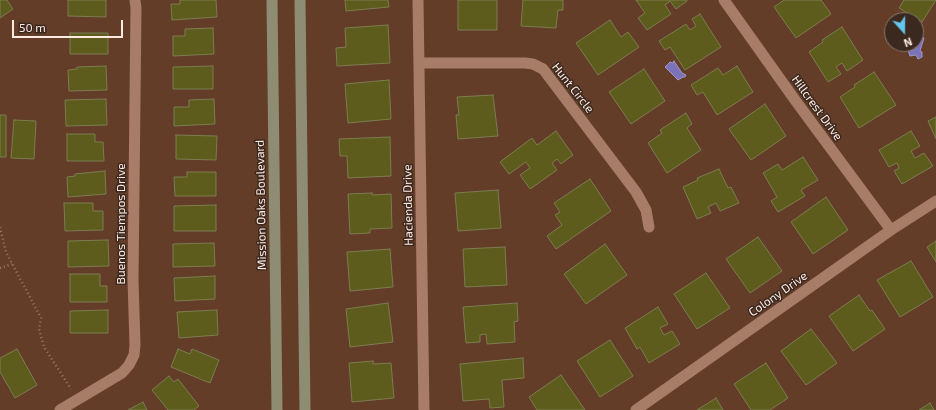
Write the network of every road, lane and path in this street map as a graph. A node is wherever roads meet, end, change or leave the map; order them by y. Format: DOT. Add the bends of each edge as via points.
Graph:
graph roads {
  1 [pos="135,0"];
  2 [pos="272,0"];
  3 [pos="300,0"];
  4 [pos="418,0"];
  5 [pos="724,0"];
  6 [pos="420,64"];
  7 [pos="936,201"];
  8 [pos="0,227"];
  9 [pos="649,227"];
  10 [pos="891,230"];
  11 [pos="12,264"];
  12 [pos="0,268"];
  13 [pos="78,400"];
  14 [pos="60,410"];
  15 [pos="277,410"];
  16 [pos="305,410"];
  17 [pos="424,410"];
  18 [pos="636,410"];
  1 -- 13 [label="street, Buenos Tiempos Drive" via="134,355 122,373"];
  2 -- 15 [label="main road, Mission Oaks Boulevard"];
  3 -- 16 [label="main road"];
  4 -- 6 [label="street, Hacienda Drive"];
  5 -- 10 [label="street, Hillcrest Drive"];
  6 -- 9 [label="street, Hunt Circle" via="525,63 543,69 636,192 646,210"];
  6 -- 17 [label="street, Hacienda Drive"];
  7 -- 10 [label="street, Colony Drive"];
  8 -- 11 [label="path" via="6,252"];
  10 -- 18 [label="street, Colony Drive"];
  11 -- 12 [label="path"];
  11 -- 13 [label="path" via="39,312 41,318 38,329 44,347"];
  13 -- 14 [label="street, Buenos Tiempos Drive"];
}
